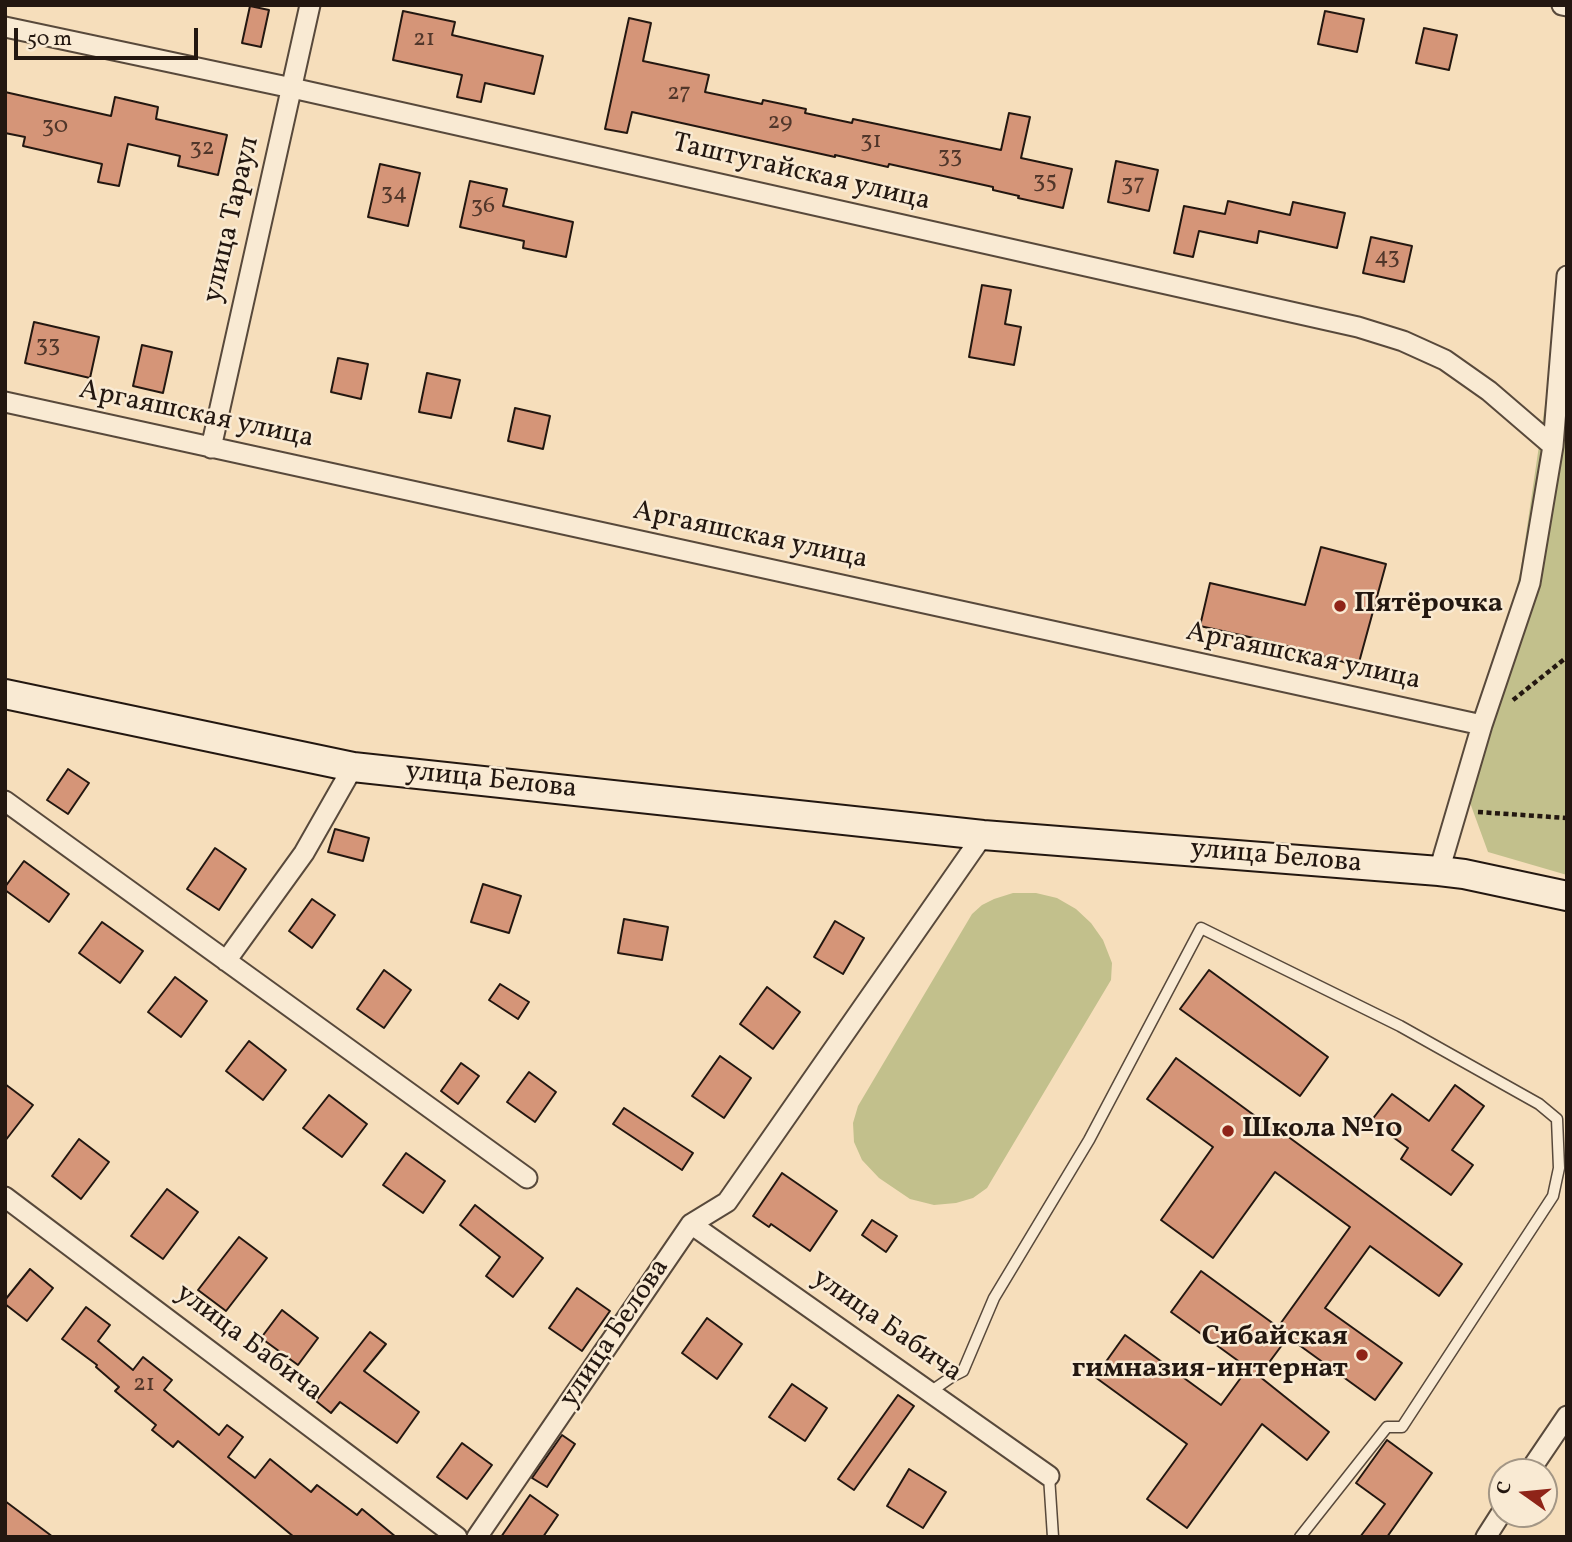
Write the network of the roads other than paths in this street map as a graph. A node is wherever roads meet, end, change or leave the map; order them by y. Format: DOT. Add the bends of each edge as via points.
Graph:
graph roads {
  1 [pos="310,5"];
  2 [pos="5,27"];
  3 [pos="292,88"];
  4 [pos="1567,276"];
  5 [pos="5,402"];
  6 [pos="1553,446"];
  7 [pos="211,448"];
  8 [pos="5,694"];
  9 [pos="1482,725"];
  10 [pos="353,768"];
  11 [pos="5,801"];
  12 [pos="984,835"];
  13 [pos="1439,871"];
  14 [pos="1567,896"];
  15 [pos="226,961"];
  16 [pos="527,1178"];
  17 [pos="5,1197"];
  18 [pos="691,1224"];
  19 [pos="930,1392"];
  20 [pos="1567,1416"];
  21 [pos="1538,1458"];
  22 [pos="1049,1476"];
  23 [pos="457,1537"];
  24 [pos="477,1537"];
  25 [pos="1053,1537"];
  26 [pos="1300,1537"];
  1 -- 3 [label="street, улица Тараул"];
  2 -- 3 [label="street, Таштугайская улица"];
  3 -- 6 [label="street, Таштугайская улица" via="1358,327 1445,360"];
  3 -- 7 [label="street, улица Тараул"];
  4 -- 6 [label="street"];
  5 -- 7 [label="street, Аргаяшская улица"];
  6 -- 9 [label="street" via="1530,583"];
  7 -- 9 [label="street, Аргаяшская улица"];
  8 -- 10 [label="main road, улица Белова"];
  9 -- 13 [label="street"];
  10 -- 12 [label="main road, улица Белова"];
  10 -- 15 [label="street" via="304,853"];
  11 -- 15 [label="street"];
  12 -- 13 [label="main road, улица Белова"];
  12 -- 18 [label="street, улица Белова" via="727,1202"];
  13 -- 14 [label="main road, улица Белова"];
  15 -- 16 [label="street"];
  17 -- 23 [label="street, улица Бабича"];
  18 -- 19 [label="street, улица Бабича"];
  18 -- 24 [label="street, улица Белова"];
  19 -- 22 [label="street, улица Бабича"];
  19 -- 26 [label="lane" via="963,1371 993,1298 1089,1140 1201,928 1400,1026 1539,1104 1557,1119 1559,1168 1553,1196 1402,1427 1387,1427"];
  20 -- 21 [label="street"];
  22 -- 25 [label="lane"];
}
